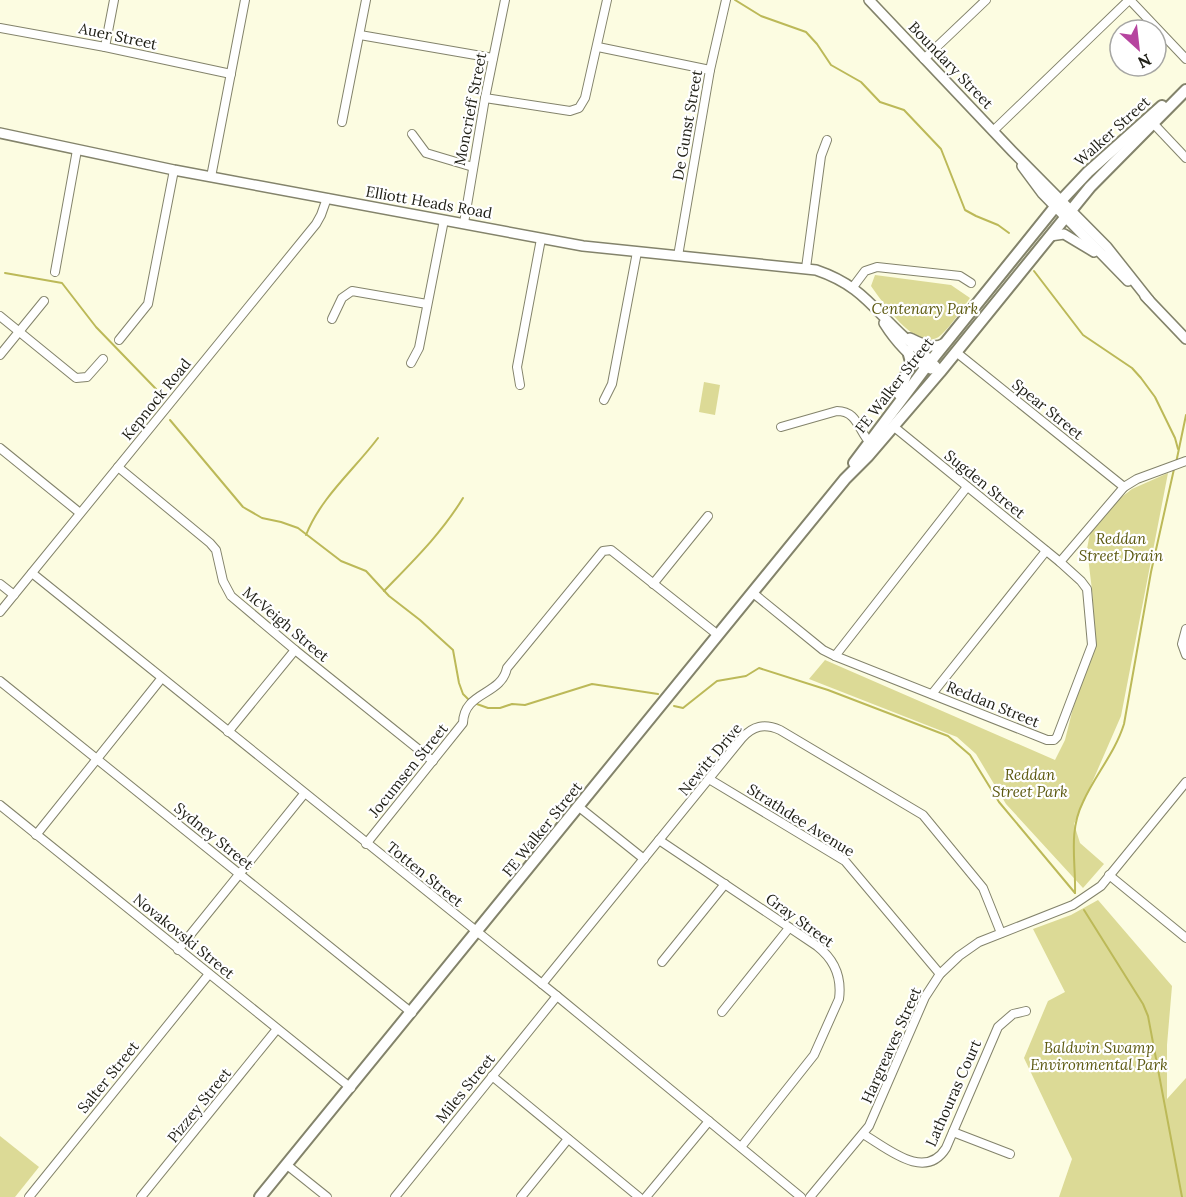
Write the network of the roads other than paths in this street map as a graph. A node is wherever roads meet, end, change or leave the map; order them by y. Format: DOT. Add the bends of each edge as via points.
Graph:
graph roads {
  1 [pos="114,0"];
  2 [pos="245,0"];
  3 [pos="366,0"];
  4 [pos="505,0"];
  5 [pos="607,0"];
  6 [pos="869,0"];
  7 [pos="986,0"];
  8 [pos="1129,0"];
  9 [pos="726,1"];
  10 [pos="0,28"];
  11 [pos="360,35"];
  12 [pos="105,47"];
  13 [pos="598,47"];
  14 [pos="493,58"];
  15 [pos="924,59"];
  16 [pos="1186,59"];
  17 [pos="710,70"];
  18 [pos="231,74"];
  19 [pos="1186,88"];
  20 [pos="485,98"];
  21 [pos="1150,121"];
  22 [pos="342,122"];
  23 [pos="993,131"];
  24 [pos="0,134"];
  25 [pos="412,134"];
  26 [pos="827,140"];
  27 [pos="77,150"];
  28 [pos="1186,158"];
  29 [pos="473,166"];
  30 [pos="174,170"];
  31 [pos="211,177"];
  32 [pos="327,198"];
  33 [pos="1058,203"];
  34 [pos="1069,213"];
  35 [pos="444,220"];
  36 [pos="464,223"];
  37 [pos="1050,236"];
  38 [pos="541,239"];
  39 [pos="637,252"];
  40 [pos="678,256"];
  41 [pos="1113,266"];
  42 [pos="806,268"];
  43 [pos="55,272"];
  44 [pos="971,283"];
  45 [pos="853,287"];
  46 [pos="1149,300"];
  47 [pos="45,301"];
  48 [pos="427,304"];
  49 [pos="875,308"];
  50 [pos="0,316"];
  51 [pos="332,319"];
  52 [pos="898,331"];
  53 [pos="18,332"];
  54 [pos="1186,339"];
  55 [pos="119,340"];
  56 [pos="945,343"];
  57 [pos="908,351"];
  58 [pos="956,352"];
  59 [pos="0,355"];
  60 [pos="103,359"];
  61 [pos="411,363"];
  62 [pos="929,364"];
  63 [pos="939,372"];
  64 [pos="520,385"];
  65 [pos="604,400"];
  66 [pos="892,426"];
  67 [pos="781,427"];
  68 [pos="879,428"];
  69 [pos="872,444"];
  70 [pos="0,448"];
  71 [pos="1183,462"];
  72 [pos="118,467"];
  73 [pos="1124,486"];
  74 [pos="967,487"];
  75 [pos="80,513"];
  76 [pos="708,516"];
  77 [pos="1046,551"];
  78 [pos="1060,562"];
  79 [pos="32,573"];
  80 [pos="0,584"];
  81 [pos="653,584"];
  82 [pos="753,593"];
  83 [pos="14,595"];
  84 [pos="0,612"];
  85 [pos="1186,629"];
  86 [pos="718,635"];
  87 [pos="295,650"];
  88 [pos="1186,655"];
  89 [pos="836,656"];
  90 [pos="161,679"];
  91 [pos="0,681"];
  92 [pos="932,694"];
  93 [pos="228,732"];
  94 [pos="98,758"];
  95 [pos="433,761"];
  96 [pos="709,779"];
  97 [pos="1186,782"];
  98 [pos="304,794"];
  99 [pos="0,805"];
  100 [pos="579,807"];
  101 [pos="36,835"];
  102 [pos="659,840"];
  103 [pos="366,844"];
  104 [pos="644,859"];
  105 [pos="239,874"];
  106 [pos="1109,875"];
  107 [pos="725,884"];
  108 [pos="789,928"];
  109 [pos="477,932"];
  110 [pos="1000,933"];
  111 [pos="1186,938"];
  112 [pos="178,950"];
  113 [pos="662,962"];
  114 [pos="209,974"];
  115 [pos="940,974"];
  116 [pos="542,984"];
  117 [pos="557,996"];
  118 [pos="1026,1011"];
  119 [pos="722,1012"];
  120 [pos="412,1013"];
  121 [pos="277,1029"];
  122 [pos="492,1076"];
  123 [pos="351,1088"];
  124 [pos="708,1121"];
  125 [pos="953,1132"];
  126 [pos="863,1134"];
  127 [pos="568,1139"];
  128 [pos="741,1147"];
  129 [pos="1010,1154"];
  130 [pos="287,1165"];
  131 [pos="29,1197"];
  132 [pos="141,1197"];
  133 [pos="260,1197"];
  134 [pos="327,1197"];
  135 [pos="395,1197"];
  136 [pos="521,1197"];
  137 [pos="639,1197"];
  138 [pos="646,1197"];
  139 [pos="801,1197"];
  140 [pos="810,1197"];
  1 -- 12 [label="street"];
  2 -- 18 [label="street"];
  3 -- 11 [label="street"];
  4 -- 14 [label="street, Moncrieff Street"];
  5 -- 13 [label="street"];
  6 -- 15 [label="street, Boundary Street"];
  7 -- 15 [label="street"];
  8 -- 16 [label="street"];
  8 -- 23 [label="street"];
  9 -- 17 [label="street, De Gunst Street"];
  10 -- 12 [label="street, Auer Street"];
  11 -- 14 [label="street"];
  11 -- 22 [label="street"];
  12 -- 18 [label="street, Auer Street"];
  13 -- 17 [label="street"];
  13 -- 20 [label="street" via="579,108 570,111"];
  14 -- 20 [label="street, Moncrieff Street"];
  15 -- 23 [label="street, Boundary Street"];
  17 -- 40 [label="street, De Gunst Street"];
  18 -- 31 [label="street"];
  19 -- 21 [label="main road, Walker Street"];
  20 -- 29 [label="street, Moncrieff Street"];
  21 -- 28 [label="street"];
  21 -- 33 [label="main road, Walker Street" via="1088,172"];
  21 -- 34 [label="main road, Walker Street"];
  23 -- 33 [label="street, Boundary Street"];
  24 -- 27 [label="street, Elliott Heads Road"];
  25 -- 29 [label="street" via="426,153"];
  26 -- 42 [label="street"];
  27 -- 30 [label="street, Elliott Heads Road"];
  27 -- 43 [label="street"];
  29 -- 36 [label="street, Moncrieff Street"];
  30 -- 31 [label="street, Elliott Heads Road"];
  30 -- 55 [label="street" via="148,304"];
  31 -- 32 [label="street, Elliott Heads Road"];
  32 -- 35 [label="street, Elliott Heads Road"];
  32 -- 72 [label="street, Kepnock Road" via="316,224"];
  33 -- 34 [label="street, Boundary Street"];
  33 -- 56 [label="main road, FE Walker Street"];
  34 -- 37 [label="main road, FE Walker Street"];
  34 -- 41 [label="street, Boundary Street"];
  34 -- 46 [label="street, Boundary Street" via="1107,247"];
  35 -- 36 [label="street, Elliott Heads Road"];
  35 -- 48 [label="street"];
  36 -- 38 [label="street, Elliott Heads Road"];
  37 -- 41 [label="street" via="1070,236"];
  37 -- 58 [label="main road, FE Walker Street"];
  38 -- 39 [label="street, Elliott Heads Road"];
  38 -- 64 [label="street" via="517,367"];
  39 -- 40 [label="street, Elliott Heads Road"];
  39 -- 65 [label="street" via="612,384"];
  40 -- 42 [label="street, Elliott Heads Road"];
  41 -- 46 [label="street, Boundary Street"];
  42 -- 45 [label="street, Elliott Heads Road" via="834,276"];
  44 -- 45 [label="street" via="960,276 878,267 865,271"];
  45 -- 49 [label="street, Elliott Heads Road"];
  46 -- 54 [label="street, Boundary Street"];
  47 -- 53 [label="street"];
  48 -- 51 [label="street" via="352,291 342,297"];
  48 -- 61 [label="street" via="419,348"];
  49 -- 52 [label="street, Elliott Heads Road"];
  49 -- 57 [label="street, Elliott Heads Road" via="891,334"];
  50 -- 53 [label="street"];
  52 -- 56 [label="street" via="930,346"];
  52 -- 62 [label="street, Elliott Heads Road"];
  53 -- 59 [label="street"];
  53 -- 60 [label="street" via="84,381"];
  56 -- 62 [label="main road, FE Walker Street"];
  57 -- 62 [label="street, Elliott Heads Road"];
  57 -- 68 [label="main road" via="911,362 906,379"];
  58 -- 63 [label="main road, FE Walker Street"];
  58 -- 73 [label="street, Spear Street"];
  62 -- 63 [label="street, Elliott Heads Road"];
  62 -- 68 [label="main road, FE Walker Street"];
  63 -- 66 [label="main road, FE Walker Street"];
  66 -- 69 [label="main road, FE Walker Street"];
  66 -- 74 [label="street, Sugden Street"];
  67 -- 69 [label="street" via="846,411"];
  68 -- 69 [label="main road, FE Walker Street"];
  69 -- 82 [label="main road, FE Walker Street"];
  70 -- 75 [label="street"];
  71 -- 73 [label="street"];
  72 -- 75 [label="street, Kepnock Road"];
  72 -- 87 [label="street, McVeigh Street" via="210,543 217,552 231,596"];
  73 -- 78 [label="street"];
  74 -- 77 [label="street, Sugden Street"];
  74 -- 89 [label="street"];
  75 -- 79 [label="street, Kepnock Road"];
  76 -- 81 [label="street"];
  77 -- 78 [label="street, Sugden Street"];
  77 -- 92 [label="street"];
  78 -- 92 [label="street, Reddan Street" via="1087,589 1092,640 1057,737 1047,740"];
  79 -- 83 [label="street, Kepnock Road"];
  79 -- 90 [label="street, Totten Street"];
  80 -- 83 [label="street"];
  81 -- 86 [label="street"];
  81 -- 95 [label="street, Jocumsen Street" via="611,550 600,553 507,668 504,678 466,709 463,723"];
  82 -- 86 [label="main road, FE Walker Street"];
  82 -- 89 [label="street, Reddan Street" via="823,650"];
  83 -- 84 [label="street, Kepnock Road"];
  85 -- 88 [label="street" via="1182,644"];
  86 -- 100 [label="main road, FE Walker Street"];
  87 -- 93 [label="street"];
  87 -- 95 [label="street, McVeigh Street"];
  89 -- 92 [label="street, Reddan Street"];
  90 -- 93 [label="street, Totten Street"];
  90 -- 94 [label="street"];
  91 -- 94 [label="street, Sydney Street"];
  93 -- 98 [label="street, Totten Street"];
  94 -- 101 [label="street"];
  94 -- 105 [label="street, Sydney Street"];
  95 -- 103 [label="street, Jocumsen Street"];
  96 -- 102 [label="street, Newitt Drive"];
  96 -- 110 [label="street, Newitt Drive" via="747,732 760,726 780,729 923,815 983,888"];
  96 -- 115 [label="street, Strathdee Avenue" via="845,861"];
  97 -- 106 [label="street, Hargreaves Street"];
  98 -- 103 [label="street, Totten Street"];
  98 -- 105 [label="street"];
  99 -- 101 [label="street, Novakovski Street"];
  100 -- 104 [label="street"];
  100 -- 109 [label="main road, FE Walker Street"];
  101 -- 112 [label="street, Novakovski Street"];
  102 -- 104 [label="street, Newitt Drive"];
  102 -- 107 [label="street, Gray Street"];
  103 -- 109 [label="street, Totten Street"];
  104 -- 116 [label="street, Newitt Drive"];
  105 -- 112 [label="street"];
  105 -- 120 [label="street, Sydney Street"];
  106 -- 110 [label="street, Hargreaves Street" via="1092,893 1067,908"];
  106 -- 111 [label="street"];
  107 -- 108 [label="street, Gray Street"];
  107 -- 113 [label="street"];
  108 -- 119 [label="street"];
  108 -- 128 [label="street, Gray Street" via="818,946 833,962 840,982 839,999 814,1055"];
  109 -- 116 [label="street, Totten Street"];
  109 -- 120 [label="main road, FE Walker Street"];
  110 -- 115 [label="street, Hargreaves Street" via="968,949"];
  112 -- 114 [label="street, Novakovski Street"];
  114 -- 121 [label="street, Novakovski Street"];
  114 -- 131 [label="street, Salter Street"];
  115 -- 126 [label="street, Hargreaves Street" via="925,997 875,1115"];
  116 -- 117 [label="street, Totten Street"];
  117 -- 122 [label="street, Miles Street"];
  117 -- 124 [label="street, Totten Street"];
  118 -- 125 [label="street, Lathouras Court" via="1013,1014 998,1028"];
  120 -- 123 [label="main road, FE Walker Street"];
  121 -- 123 [label="street, Novakovski Street"];
  121 -- 132 [label="street, Pizzey Street"];
  122 -- 127 [label="street"];
  122 -- 135 [label="street, Miles Street"];
  123 -- 130 [label="main road, FE Walker Street"];
  124 -- 128 [label="street, Totten Street"];
  124 -- 138 [label="street"];
  125 -- 126 [label="street, Lathouras Court" via="939,1157 918,1163"];
  125 -- 129 [label="street"];
  126 -- 140 [label="street, Hargreaves Street"];
  127 -- 136 [label="street"];
  127 -- 137 [label="street"];
  128 -- 139 [label="street, Totten Street"];
  130 -- 133 [label="main road, FE Walker Street"];
  130 -- 134 [label="street"];
}
